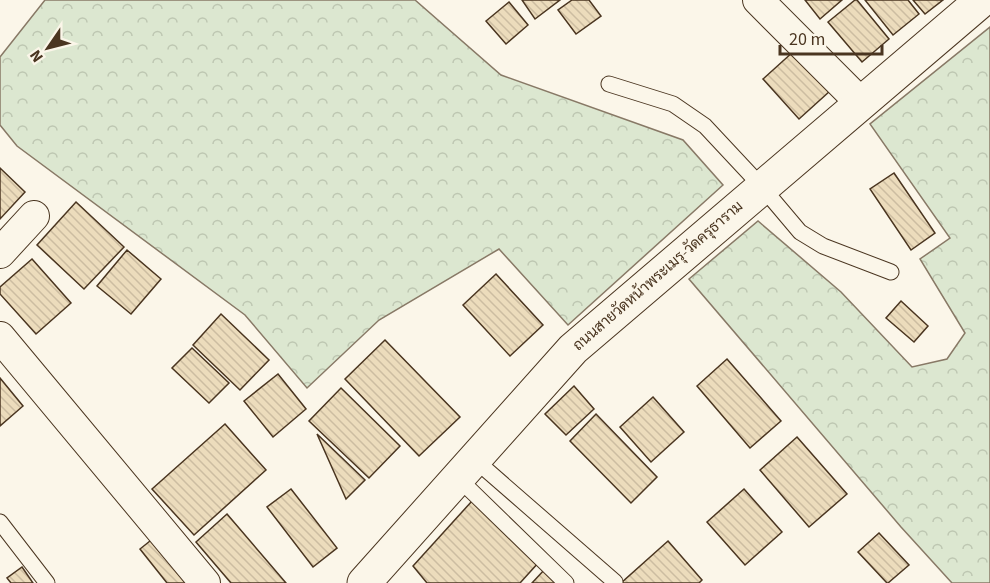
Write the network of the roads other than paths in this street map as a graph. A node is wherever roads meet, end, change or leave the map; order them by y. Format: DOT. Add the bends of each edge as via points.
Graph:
graph roads {
  1 [pos="758,0"];
  2 [pos="982,0"];
  3 [pos="609,84"];
  4 [pos="861,103"];
  5 [pos="762,187"];
  6 [pos="34,216"];
  7 [pos="0,253"];
  8 [pos="891,272"];
  9 [pos="0,337"];
  10 [pos="466,469"];
  11 [pos="0,522"];
  12 [pos="615,582"];
  13 [pos="47,583"];
  14 [pos="205,583"];
  15 [pos="364,583"];
  16 [pos="566,583"];
  1 -- 4 [label="street"];
  2 -- 4 [label="street, ถนนสายวัดหน้าพระเมรุ-วัดครุธาราม"];
  3 -- 5 [label="lane" via="673,104 705,126"];
  4 -- 5 [label="street, ถนนสายวัดหน้าพระเมรุ-วัดครุธาราม"];
  5 -- 8 [label="lane" via="800,232 823,246"];
  5 -- 10 [label="street, ถนนสายวัดหน้าพระเมรุ-วัดครุธาราม" via="573,349"];
  6 -- 7 [label="street"];
  9 -- 14 [label="street"];
  10 -- 12 [label="lane"];
  10 -- 15 [label="street, ถนนสายวัดหน้าพระเมรุ-วัดครุธาราม"];
  10 -- 16 [label="lane"];
  11 -- 13 [label="lane"];
}
